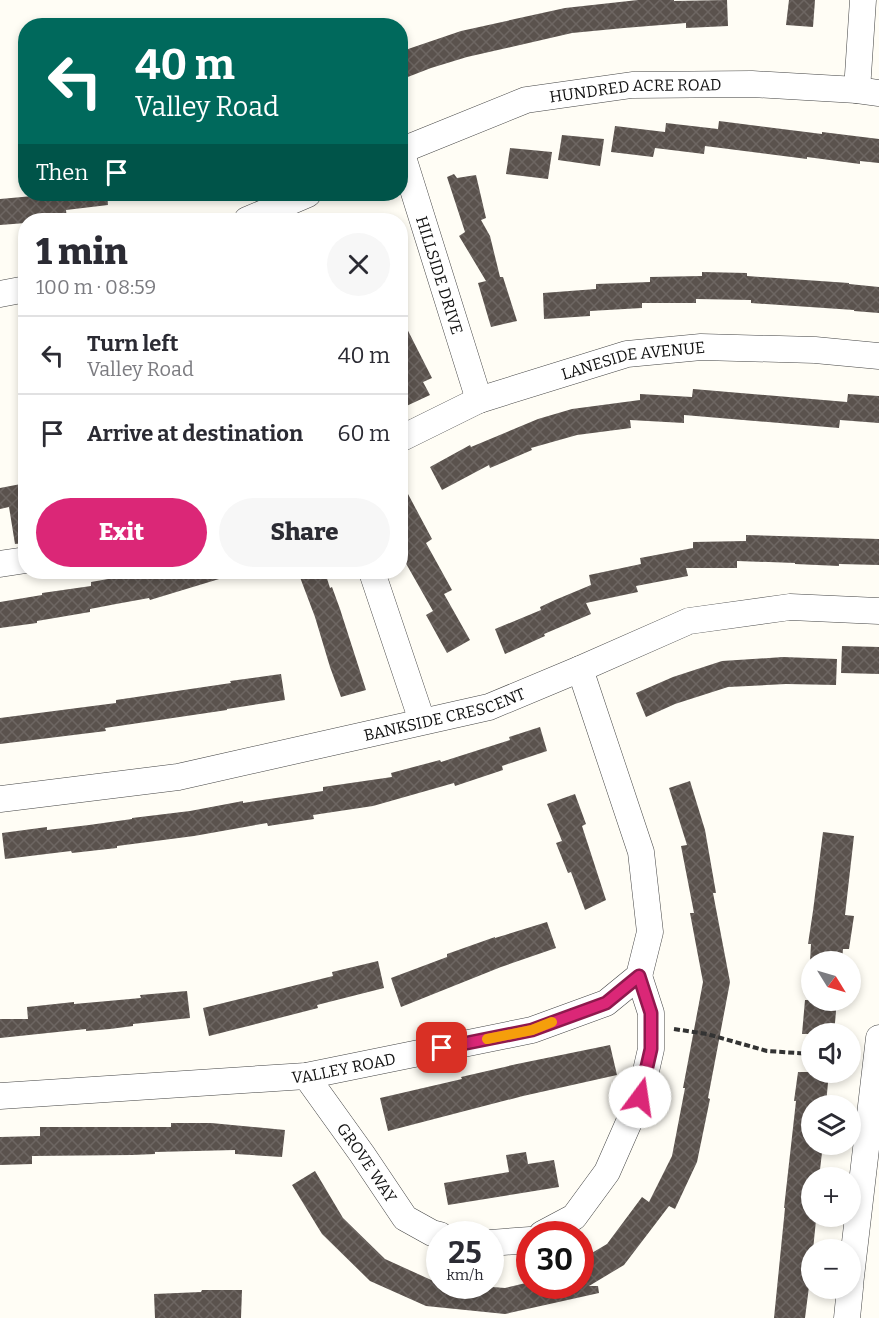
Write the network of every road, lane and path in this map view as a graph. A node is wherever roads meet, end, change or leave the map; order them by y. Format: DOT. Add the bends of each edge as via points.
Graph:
graph roads {
  1 [pos="863,0"];
  2 [pos="868,92"];
  3 [pos="408,148"];
  4 [pos="408,173"];
  5 [pos="292,201"];
  6 [pos="263,213"];
  7 [pos="18,291"];
  8 [pos="0,294"];
  9 [pos="879,356"];
  10 [pos="479,400"];
  11 [pos="408,435"];
  12 [pos="18,561"];
  13 [pos="0,564"];
  14 [pos="374,579"];
  15 [pos="879,611"];
  16 [pos="580,669"];
  17 [pos="422,721"];
  18 [pos="0,799"];
  19 [pos="639,976"];
  20 [pos="651,1026"];
  21 [pos="879,1038"];
  22 [pos="801,1053"];
  23 [pos="306,1076"];
  24 [pos="0,1096"];
  25 [pos="566,1221"];
  26 [pos="426,1230"];
  27 [pos="856,1239"];
  28 [pos="849,1299"];
  29 [pos="847,1318"];
  1 -- 2 [label="street"];
  2 -- 3 [label="street, HUNDRED ACRE ROAD" via="752,84 632,85 526,100"];
  4 -- 10 [label="street, HILLSIDE DRIVE"];
  5 -- 6 [label="street"];
  7 -- 8 [label="street"];
  9 -- 10 [label="street, LANESIDE AVENUE" via="701,347 627,354"];
  10 -- 11 [label="street, LANESIDE AVENUE"];
  12 -- 13 [label="street"];
  14 -- 17 [label="street"];
  15 -- 16 [label="street, BANKSIDE CRESCENT" via="790,606 689,621"];
  16 -- 17 [label="street, BANKSIDE CRESCENT" via="489,707"];
  16 -- 19 [label="street" via="641,852 650,932"];
  17 -- 18 [label="street, BANKSIDE CRESCENT" via="178,777"];
  19 -- 20 [label="street" via="651,1013"];
  19 -- 23 [label="street, VALLEY ROAD" via="606,1003 532,1030"];
  20 -- 22 [label="path" via="707,1034 768,1051"];
  20 -- 25 [label="street" via="651,1049 640,1097 607,1172 574,1217"];
  21 -- 27 [label="street"];
  23 -- 24 [label="street, VALLEY ROAD"];
  23 -- 26 [label="street, GROVE WAY" via="405,1218"];
  28 -- 29 [label="street"];
}
